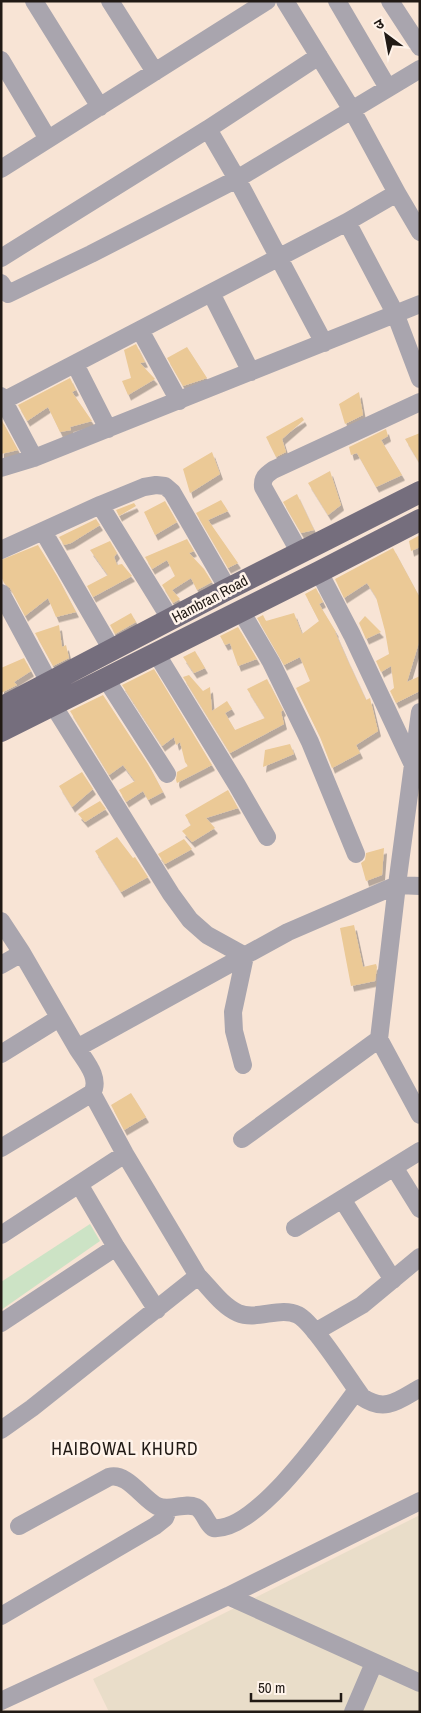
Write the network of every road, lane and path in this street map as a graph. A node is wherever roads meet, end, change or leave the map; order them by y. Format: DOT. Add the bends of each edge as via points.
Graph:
graph roads {
  1 [pos="34,1"];
  2 [pos="110,1"];
  3 [pos="266,1"];
  4 [pos="285,1"];
  5 [pos="337,1"];
  6 [pos="390,1"];
  7 [pos="420,47"];
  8 [pos="319,56"];
  9 [pos="1,60"];
  10 [pos="420,69"];
  11 [pos="155,72"];
  12 [pos="388,88"];
  13 [pos="100,107"];
  14 [pos="352,110"];
  15 [pos="208,129"];
  16 [pos="48,139"];
  17 [pos="1,169"];
  18 [pos="237,179"];
  19 [pos="396,193"];
  20 [pos="347,222"];
  21 [pos="420,232"];
  22 [pos="1,258"];
  23 [pos="278,258"];
  24 [pos="3,291"];
  25 [pos="212,293"];
  26 [pos="420,304"];
  27 [pos="398,321"];
  28 [pos="140,330"];
  29 [pos="324,343"];
  30 [pos="75,364"];
  31 [pos="251,372"];
  32 [pos="418,375"];
  33 [pos="2,400"];
  34 [pos="179,400"];
  35 [pos="420,402"];
  36 [pos="108,429"];
  37 [pos="34,458"];
  38 [pos="1,468"];
  39 [pos="420,492"];
  40 [pos="100,505"];
  41 [pos="420,520"];
  42 [pos="43,531"];
  43 [pos="1,550"];
  44 [pos="300,554"];
  45 [pos="320,572"];
  46 [pos="228,589"];
  47 [pos="1,593"];
  48 [pos="241,611"];
  49 [pos="171,620"];
  50 [pos="112,650"];
  51 [pos="156,654"];
  52 [pos="106,679"];
  53 [pos="50,682"];
  54 [pos="53,705"];
  55 [pos="1,708"];
  56 [pos="419,720"];
  57 [pos="1,731"];
  58 [pos="413,766"];
  59 [pos="167,774"];
  60 [pos="415,797"];
  61 [pos="267,837"];
  62 [pos="356,854"];
  63 [pos="397,885"];
  64 [pos="420,886"];
  65 [pos="1,921"];
  66 [pos="22,953"];
  67 [pos="245,956"];
  68 [pos="1,966"];
  69 [pos="59,1018"];
  70 [pos="379,1039"];
  71 [pos="77,1048"];
  72 [pos="1,1054"];
  73 [pos="243,1065"];
  74 [pos="92,1093"];
  75 [pos="420,1115"];
  76 [pos="242,1139"];
  77 [pos="1,1148"];
  78 [pos="420,1151"];
  79 [pos="125,1154"];
  80 [pos="394,1167"];
  81 [pos="79,1184"];
  82 [pos="342,1199"];
  83 [pos="420,1209"];
  84 [pos="295,1228"];
  85 [pos="1,1235"];
  86 [pos="116,1247"];
  87 [pos="420,1257"];
  88 [pos="198,1276"];
  89 [pos="394,1280"];
  90 [pos="157,1310"];
  91 [pos="1,1323"];
  92 [pos="315,1332"];
  93 [pos="420,1388"];
  94 [pos="357,1390"];
  95 [pos="3,1425"];
  96 [pos="420,1501"];
  97 [pos="169,1508"];
  98 [pos="18,1526"];
  99 [pos="228,1596"];
  100 [pos="1,1616"];
  101 [pos="374,1663"];
  102 [pos="420,1683"];
  103 [pos="1,1700"];
  104 [pos="353,1712"];
  1 -- 13 [label="street"];
  2 -- 11 [label="street"];
  3 -- 11 [label="street"];
  4 -- 8 [label="street"];
  5 -- 12 [label="street"];
  6 -- 7 [label="street"];
  8 -- 14 [label="street"];
  8 -- 15 [label="street"];
  9 -- 16 [label="street"];
  10 -- 12 [label="street"];
  11 -- 13 [label="street"];
  12 -- 14 [label="street"];
  13 -- 16 [label="street"];
  14 -- 18 [label="street"];
  14 -- 19 [label="street"];
  15 -- 18 [label="street"];
  15 -- 22 [label="street"];
  16 -- 17 [label="street"];
  18 -- 23 [label="street"];
  18 -- 24 [label="street" via="91,254"];
  19 -- 20 [label="street"];
  19 -- 21 [label="street"];
  20 -- 23 [label="street"];
  20 -- 27 [label="street"];
  23 -- 25 [label="street"];
  23 -- 29 [label="street"];
  25 -- 28 [label="street"];
  25 -- 31 [label="street"];
  26 -- 27 [label="street"];
  27 -- 29 [label="street"];
  27 -- 32 [label="street"];
  28 -- 30 [label="street"];
  28 -- 34 [label="street"];
  29 -- 31 [label="street"];
  30 -- 33 [label="street"];
  30 -- 36 [label="street"];
  31 -- 34 [label="street"];
  33 -- 37 [label="street"];
  34 -- 36 [label="street"];
  35 -- 44 [label="street" via="273,470 265,477 264,487"];
  36 -- 37 [label="street"];
  37 -- 38 [label="street"];
  39 -- 44 [label="main road, Hambran Road"];
  40 -- 42 [label="street"];
  40 -- 46 [label="street" via="144,488 165,486 172,492"];
  40 -- 49 [label="street"];
  41 -- 45 [label="main road, Hambran Road"];
  42 -- 43 [label="street"];
  42 -- 50 [label="street"];
  44 -- 46 [label="main road, Hambran Road"];
  45 -- 48 [label="main road, Hambran Road"];
  45 -- 58 [label="street"];
  46 -- 49 [label="main road, Hambran Road"];
  47 -- 53 [label="street"];
  48 -- 51 [label="main road, Hambran Road"];
  48 -- 62 [label="street" via="271,662 305,733"];
  49 -- 50 [label="main road, Hambran Road"];
  50 -- 53 [label="main road, Hambran Road"];
  51 -- 52 [label="main road, Hambran Road"];
  51 -- 61 [label="street"];
  52 -- 54 [label="main road, Hambran Road"];
  52 -- 59 [label="street"];
  53 -- 55 [label="main road, Hambran Road"];
  54 -- 57 [label="main road, Hambran Road"];
  54 -- 67 [label="street" via="190,920 207,935"];
  56 -- 58 [label="street"];
  58 -- 60 [label="street"];
  60 -- 63 [label="street"];
  63 -- 64 [label="street"];
  63 -- 67 [label="street" via="288,932"];
  63 -- 70 [label="street"];
  65 -- 66 [label="street"];
  66 -- 68 [label="street"];
  66 -- 69 [label="street"];
  67 -- 71 [label="street"];
  67 -- 73 [label="street" via="233,1012 234,1031"];
  69 -- 71 [label="street"];
  69 -- 72 [label="street"];
  70 -- 75 [label="street"];
  70 -- 76 [label="street"];
  71 -- 74 [label="street" via="96,1080"];
  74 -- 77 [label="street"];
  74 -- 79 [label="street"];
  78 -- 80 [label="street"];
  79 -- 81 [label="street"];
  79 -- 88 [label="street"];
  80 -- 82 [label="street"];
  80 -- 83 [label="street"];
  81 -- 85 [label="street"];
  81 -- 86 [label="street"];
  82 -- 84 [label="street"];
  82 -- 89 [label="street"];
  86 -- 90 [label="street"];
  86 -- 91 [label="street"];
  87 -- 89 [label="street"];
  88 -- 90 [label="street"];
  88 -- 92 [label="street" via="240,1314 293,1313"];
  89 -- 92 [label="street" via="362,1305"];
  90 -- 95 [label="street"];
  92 -- 94 [label="street"];
  93 -- 94 [label="street" via="388,1405 369,1402"];
  94 -- 97 [label="street" via="312,1450 261,1505 245,1517 215,1529 197,1508"];
  96 -- 99 [label="street"];
  97 -- 98 [label="street" via="158,1506 123,1478 114,1475"];
  97 -- 100 [label="street" via="155,1526"];
  99 -- 101 [label="street"];
  99 -- 103 [label="street"];
  101 -- 102 [label="street"];
  101 -- 104 [label="street"];
}
